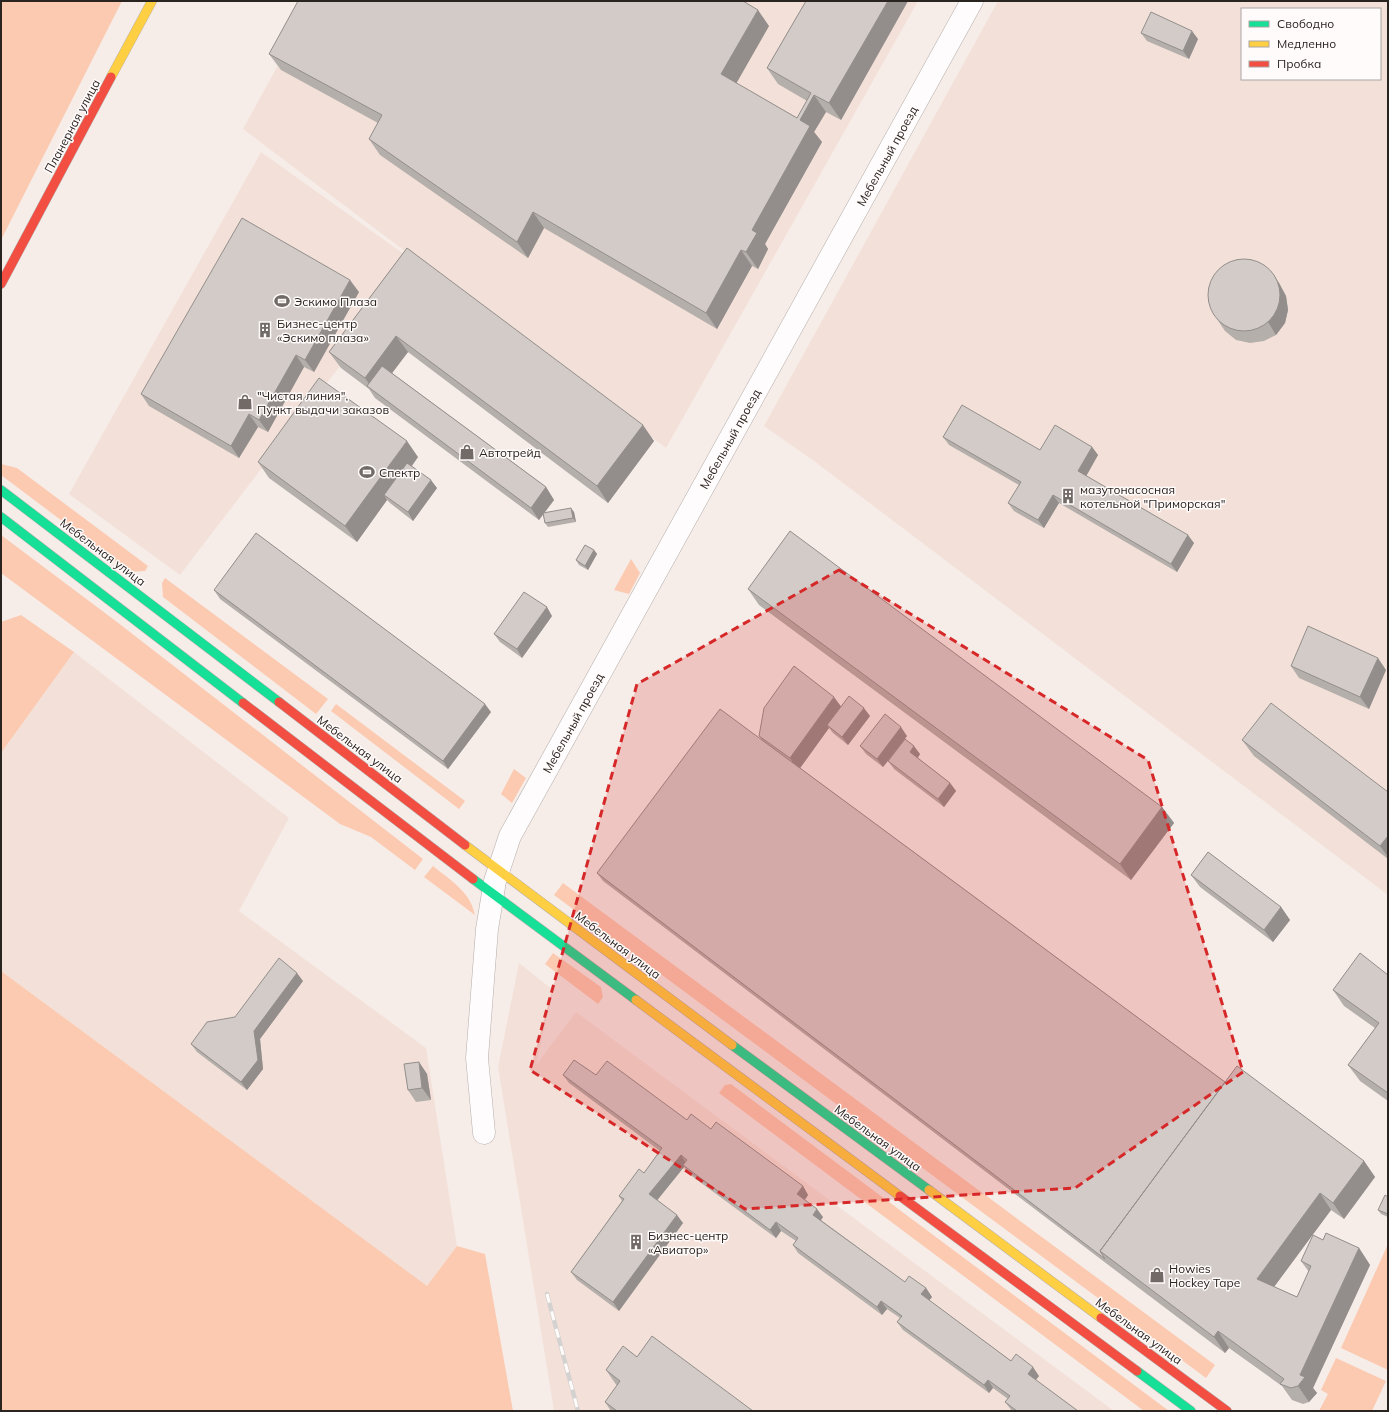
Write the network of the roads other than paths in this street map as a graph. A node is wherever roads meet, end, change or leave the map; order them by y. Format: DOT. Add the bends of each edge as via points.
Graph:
graph roads {
  1 [pos="152,1"];
  2 [pos="972,1"];
  3 [pos="1,284"];
  4 [pos="1,490"];
  5 [pos="1,517"];
  6 [pos="496,882"];
  7 [pos="484,1133"];
  8 [pos="1191,1411"];
  9 [pos="1227,1411"];
  1 -- 3 [label="street, Планерная улица"];
  2 -- 6 [label="street, Мебельный проезд" via="510,836"];
  4 -- 6 [label="street, Мебельная улица"];
  5 -- 6 [label="street, Мебельная улица"];
  6 -- 7 [label="street, Мебельный проезд" via="488,929 477,1058"];
  6 -- 8 [label="street, Мебельная улица"];
  6 -- 9 [label="street, Мебельная улица" via="719,1036"];
}
